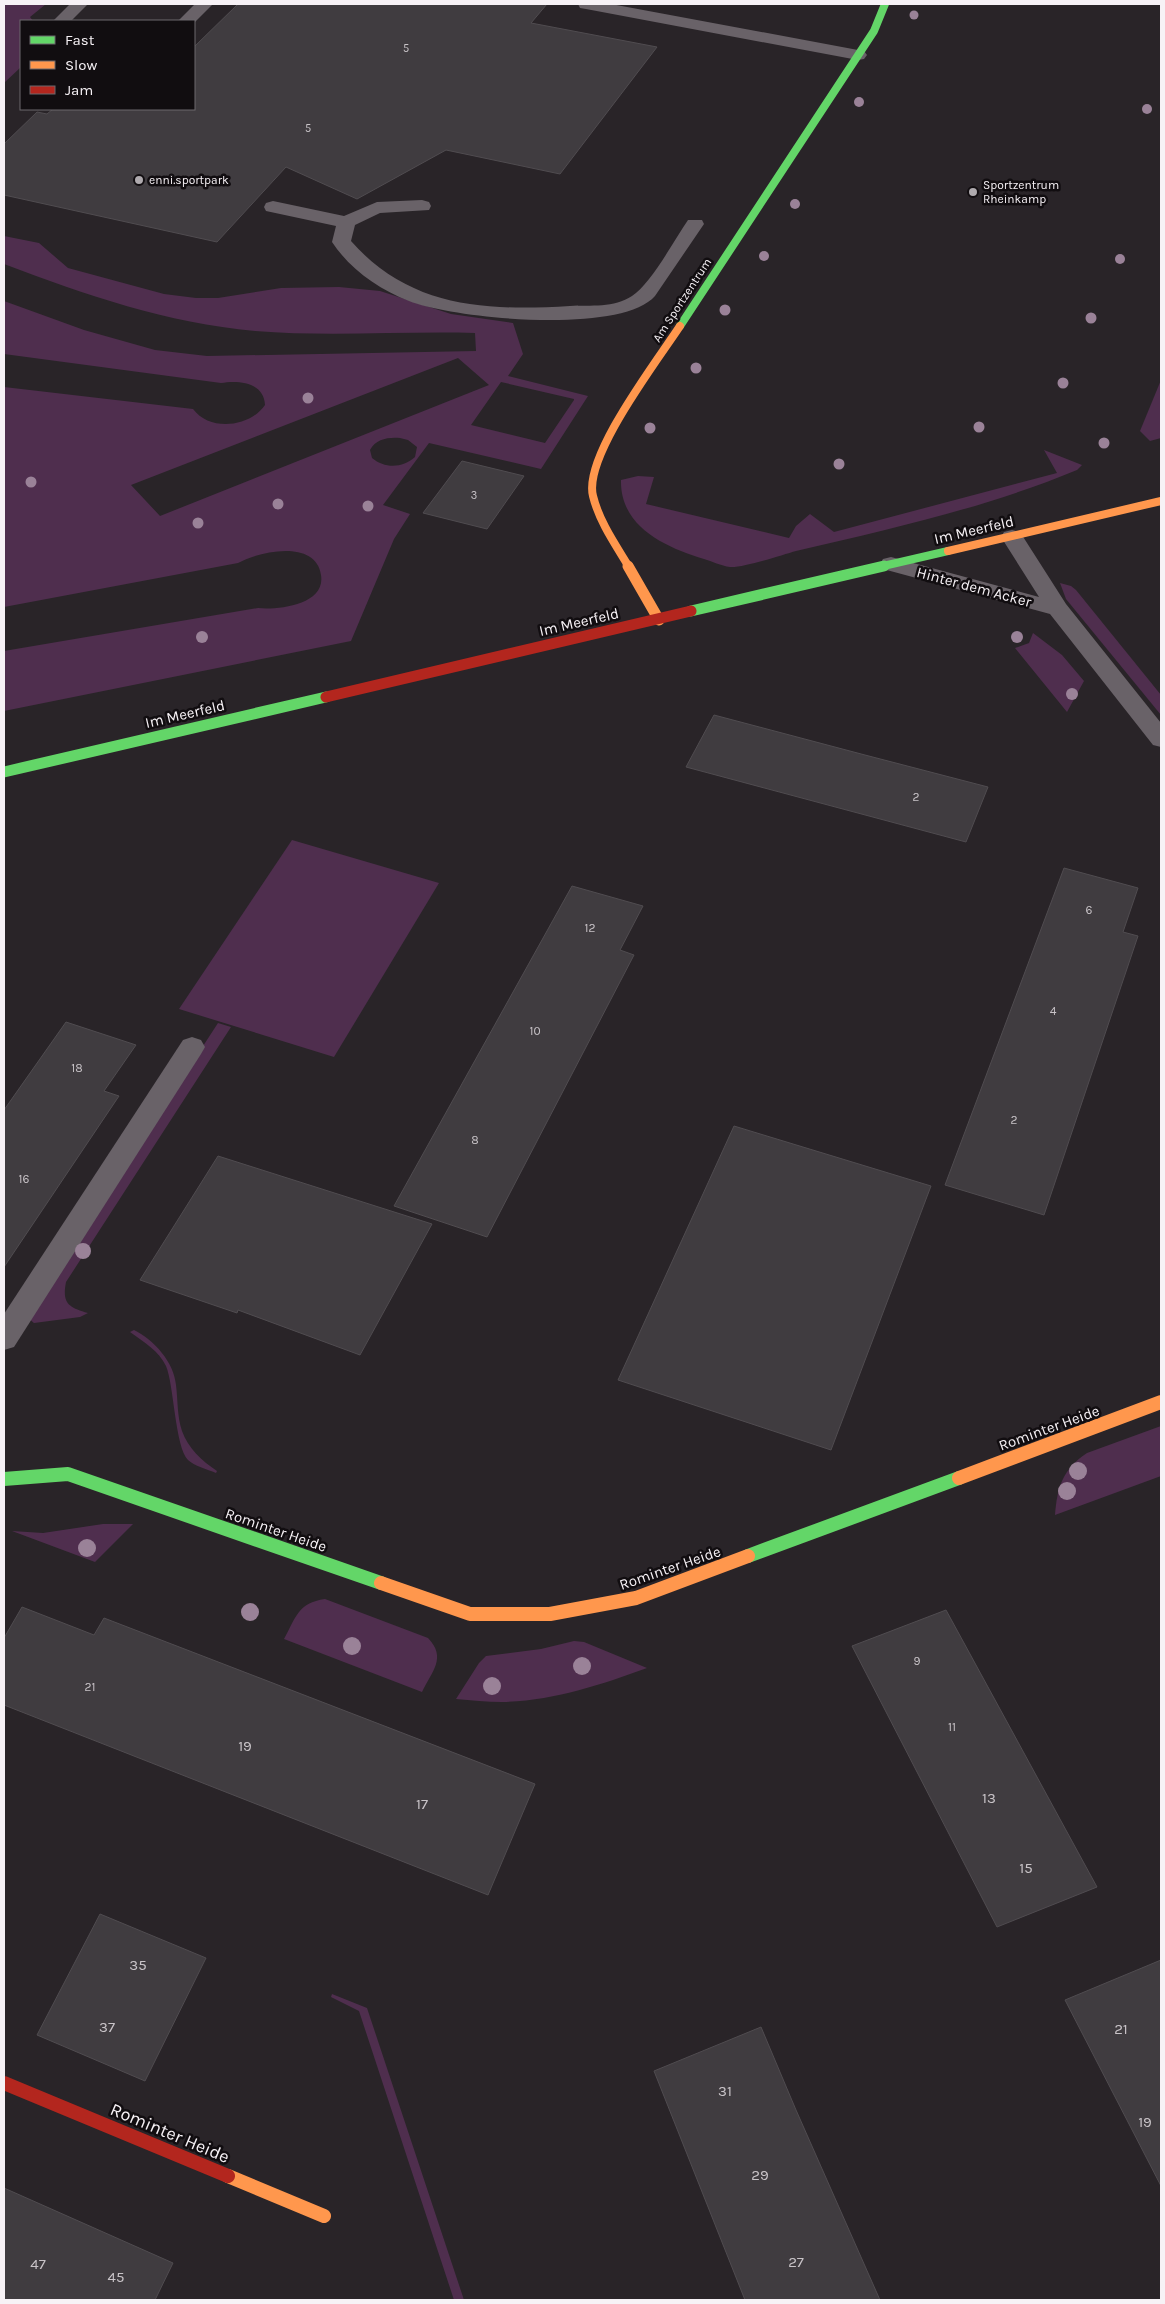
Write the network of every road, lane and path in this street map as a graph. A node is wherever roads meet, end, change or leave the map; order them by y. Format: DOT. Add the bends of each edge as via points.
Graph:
graph roads {
  1 [pos="80,4"];
  2 [pos="204,4"];
  3 [pos="586,4"];
  4 [pos="885,4"];
  5 [pos="63,20"];
  6 [pos="187,20"];
  7 [pos="858,55"];
  8 [pos="422,206"];
  9 [pos="273,207"];
  10 [pos="346,222"];
  11 [pos="695,224"];
  12 [pos="1161,501"];
  13 [pos="1012,537"];
  14 [pos="891,564"];
  15 [pos="1058,609"];
  16 [pos="659,620"];
  17 [pos="1161,739"];
  18 [pos="4,772"];
  19 [pos="192,1047"];
  20 [pos="4,1338"];
  21 [pos="1161,1402"];
  22 [pos="4,1479"];
  23 [pos="4,2083"];
  24 [pos="324,2216"];
  1 -- 5 [label="street"];
  2 -- 6 [label="street"];
  3 -- 7 [label="street"];
  4 -- 7 [label="street, Am Sportzentrum" via="874,31"];
  7 -- 16 [label="street, Am Sportzentrum" via="594,462 591,492 598,515"];
  8 -- 10 [label="street" via="378,208"];
  9 -- 10 [label="street"];
  10 -- 11 [label="street" via="341,242 369,274 421,298 450,306 478,312 516,314 624,308 645,296"];
  12 -- 13 [label="street, Im Meerfeld"];
  13 -- 14 [label="street, Im Meerfeld"];
  13 -- 15 [label="street, Hinter dem Acker"];
  14 -- 15 [label="street, Hinter dem Acker"];
  14 -- 16 [label="street, Im Meerfeld"];
  15 -- 17 [label="street, Hinter dem Acker"];
  16 -- 18 [label="street, Im Meerfeld"];
  19 -- 20 [label="street"];
  21 -- 22 [label="street, Rominter Heide" via="636,1598 550,1614 470,1614 68,1474"];
  23 -- 24 [label="street, Rominter Heide"];
}
